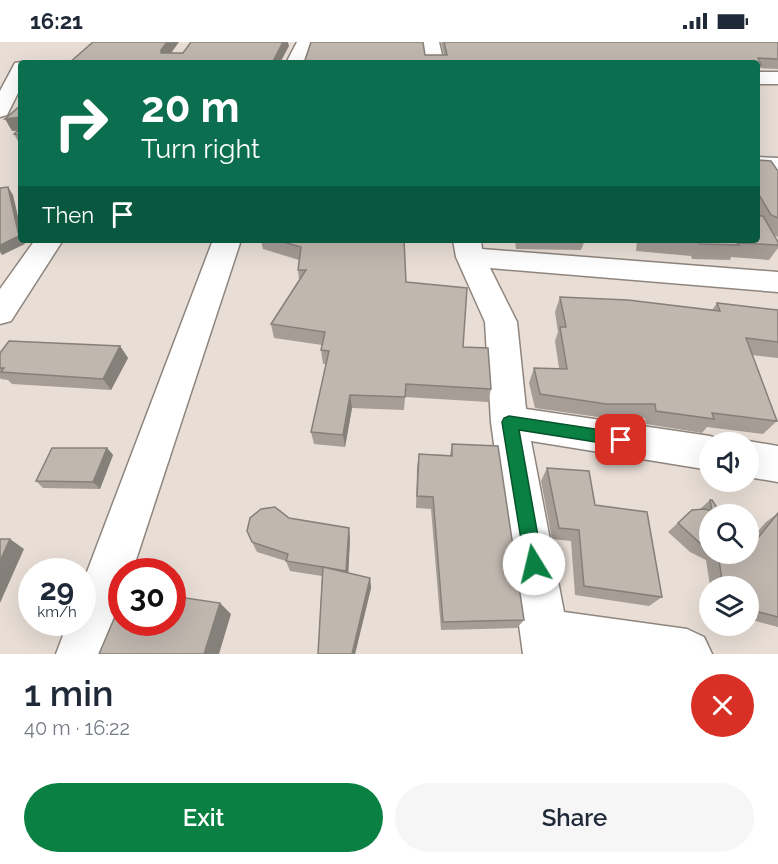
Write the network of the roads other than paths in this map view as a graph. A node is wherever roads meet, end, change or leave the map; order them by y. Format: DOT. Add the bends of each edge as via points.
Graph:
graph roads {
  1 [pos="305,42"];
  2 [pos="431,42"];
  3 [pos="296,60"];
  4 [pos="434,60"];
  5 [pos="18,72"];
  6 [pos="760,78"];
  7 [pos="778,78"];
  8 [pos="0,111"];
  9 [pos="760,164"];
  10 [pos="778,165"];
  11 [pos="47,243"];
  12 [pos="226,243"];
  13 [pos="468,248"];
  14 [pos="778,282"];
  15 [pos="0,313"];
  16 [pos="509,422"];
  17 [pos="699,451"];
  18 [pos="759,461"];
  19 [pos="778,464"];
  20 [pos="546,643"];
  21 [pos="81,654"];
  22 [pos="687,654"];
  1 -- 3 [label="street"];
  2 -- 4 [label="street"];
  5 -- 8 [label="street"];
  6 -- 7 [label="street"];
  9 -- 10 [label="street"];
  11 -- 15 [label="street"];
  12 -- 21 [label="street"];
  13 -- 14 [label="street"];
  13 -- 16 [label="street" via="501,322"];
  16 -- 17 [label="street"];
  16 -- 20 [label="street"];
  18 -- 19 [label="street"];
  20 -- 22 [label="street"];
}
